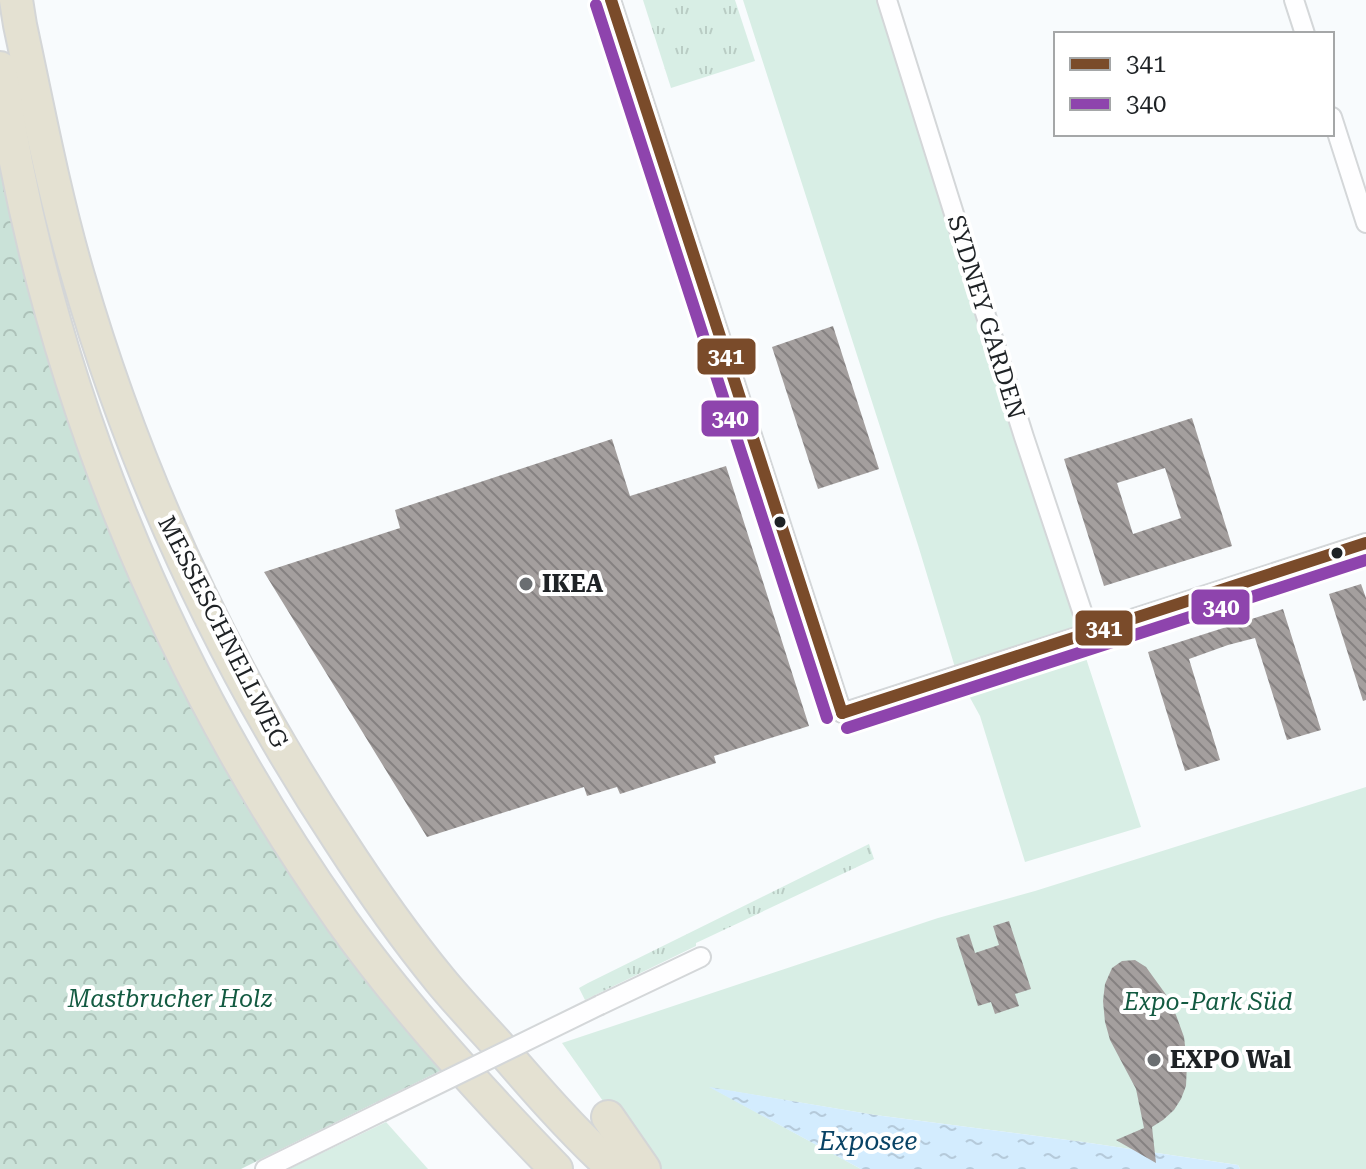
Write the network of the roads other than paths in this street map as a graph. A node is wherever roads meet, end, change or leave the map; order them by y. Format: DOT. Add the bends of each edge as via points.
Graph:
graph roads {
  1 [pos="16,0"];
  2 [pos="611,0"];
  3 [pos="887,0"];
  4 [pos="1294,0"];
  5 [pos="1304,32"];
  6 [pos="0,68"];
  7 [pos="1334,123"];
  8 [pos="1366,223"];
  9 [pos="1366,543"];
  10 [pos="1089,632"];
  11 [pos="701,957"];
  12 [pos="608,1117"];
  13 [pos="265,1169"];
  14 [pos="556,1169"];
  15 [pos="614,1169"];
  16 [pos="644,1169"];
  1 -- 15 [label="highway, MESSESCHNELLWEG" via="77,275 146,476 205,607 275,738 377,897 440,980"];
  2 -- 10 [label="street" via="842,713"];
  3 -- 10 [label="street, SYDNEY GARDEN"];
  4 -- 5 [label="street"];
  6 -- 14 [label="highway, MESSESCHNELLWEG" via="26,215 63,354 111,493 169,627 238,757 343,922 406,1003"];
  7 -- 8 [label="street"];
  9 -- 10 [label="street"];
  11 -- 13 [label="street, bridge"];
  12 -- 16 [label="highway"];
}
